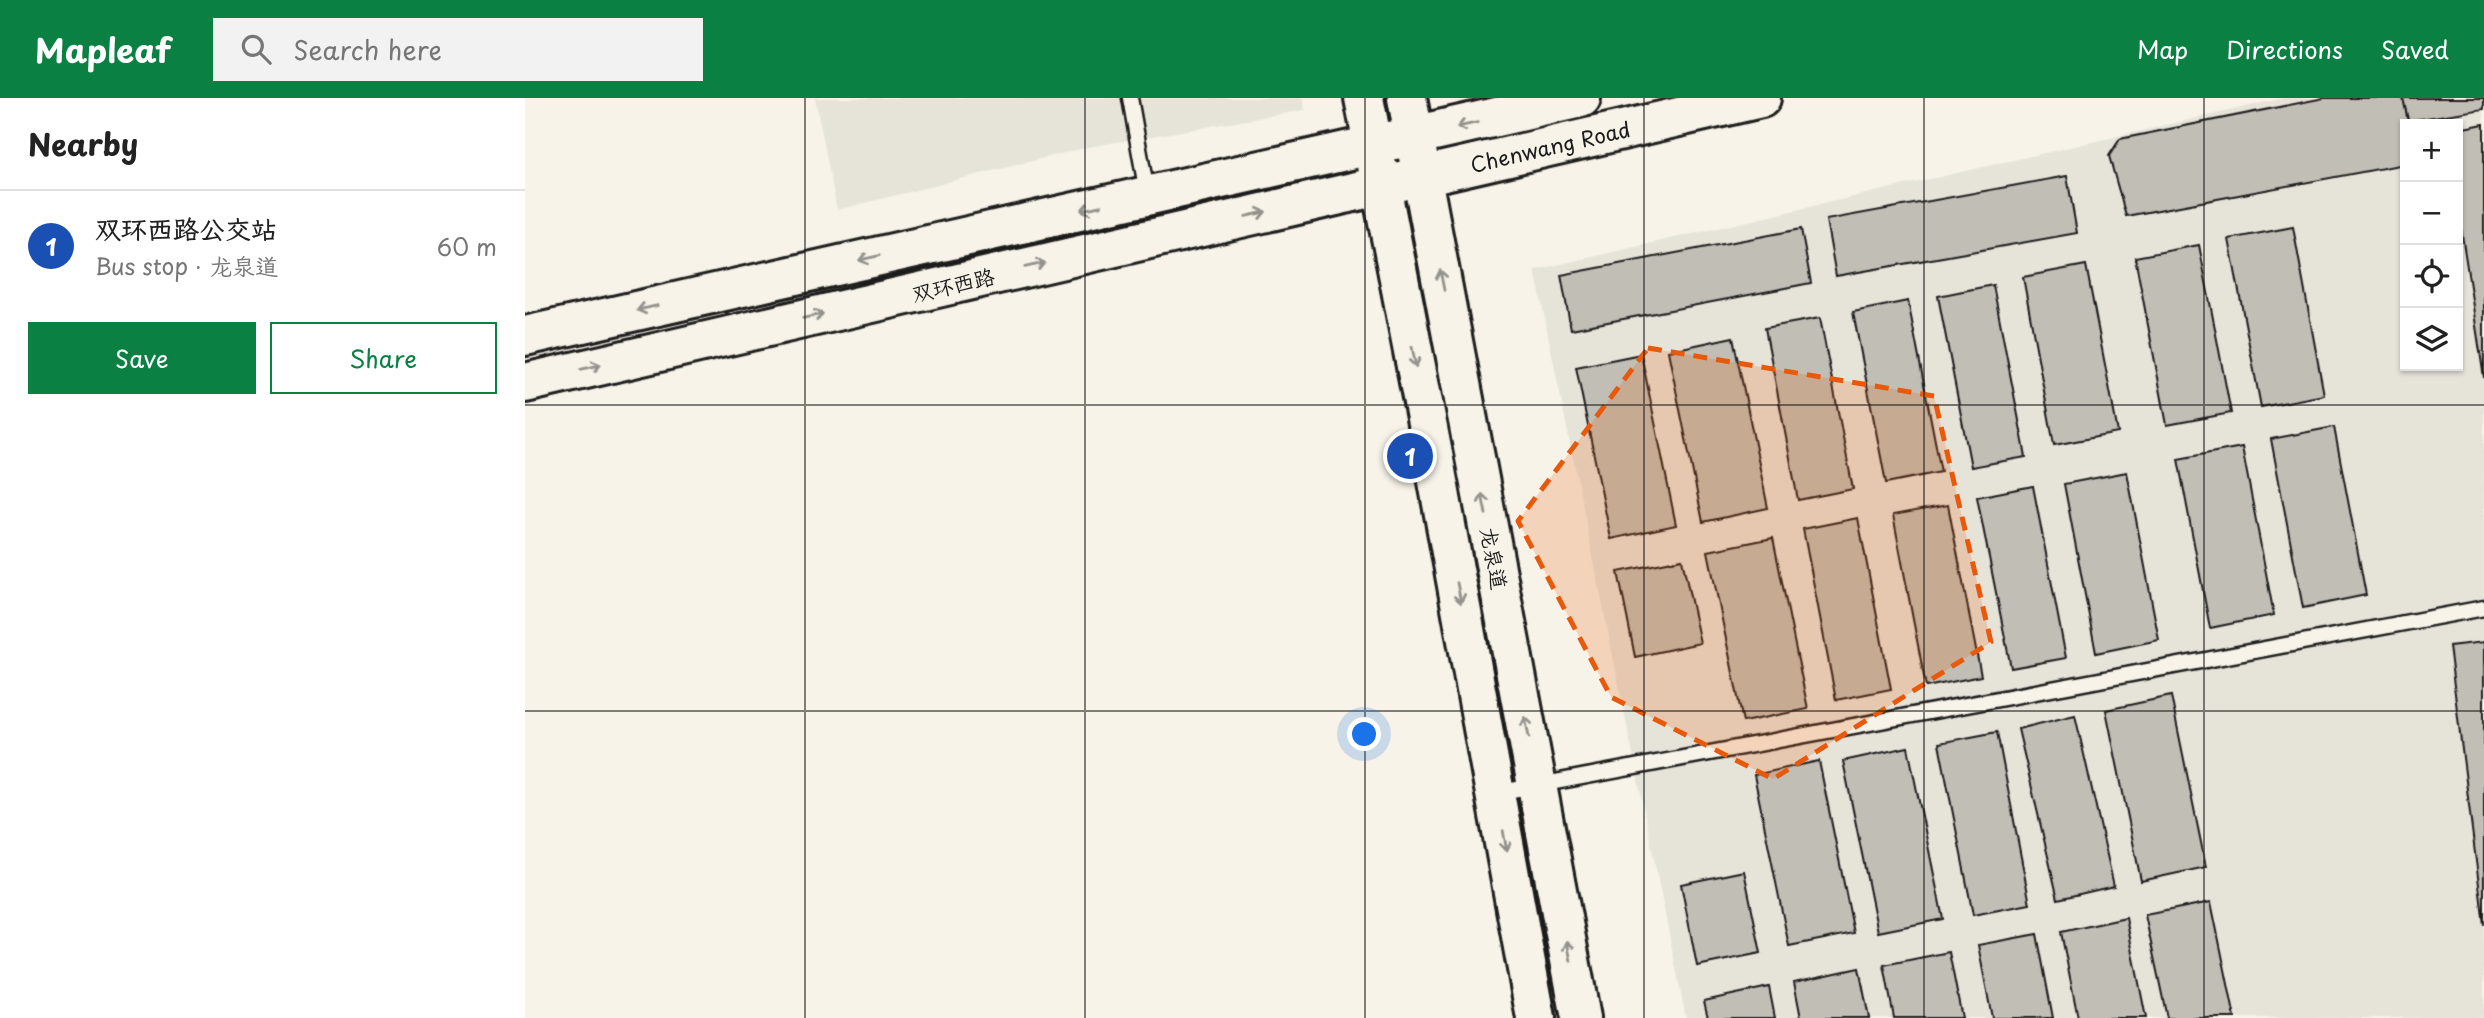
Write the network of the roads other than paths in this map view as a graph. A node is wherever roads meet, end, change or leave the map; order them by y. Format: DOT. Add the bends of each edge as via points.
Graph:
graph roads {
  1 [pos="1130,98"];
  2 [pos="1364,98"];
  3 [pos="1407,98"];
  4 [pos="1581,98"];
  5 [pos="1761,98"];
  6 [pos="1415,137"];
  7 [pos="1373,145"];
  8 [pos="1422,175"];
  9 [pos="1380,185"];
  10 [pos="1148,196"];
  11 [pos="525,336"];
  12 [pos="525,383"];
  13 [pos="2484,608"];
  14 [pos="1538,786"];
  15 [pos="1496,793"];
  16 [pos="1536,1018"];
  17 [pos="1581,1018"];
  1 -- 10 [label="lane"];
  2 -- 7 [label="street, 龙泉道"];
  3 -- 6 [label="street, 龙泉道"];
  4 -- 6 [label="street, Chenwang Road, one-way"];
  5 -- 8 [label="street, Chenwang Road"];
  6 -- 7 [label="street, Chenwang Road"];
  6 -- 8 [label="street, 龙泉道"];
  7 -- 9 [label="street, 龙泉道"];
  7 -- 10 [label="street, 双环西路"];
  8 -- 9 [label="street, Chenwang Road"];
  14 -- 8 [label="street, 龙泉道, one-way"];
  12 -- 9 [label="street, 双环西路, one-way"];
  9 -- 15 [label="street, 龙泉道, one-way"];
  10 -- 11 [label="street, 双环西路, one-way"];
  13 -- 14 [label="lane"];
  14 -- 15 [label="lane"];
  17 -- 14 [label="street, 龙泉道, one-way"];
  15 -- 16 [label="street, 龙泉道, one-way"];
}
